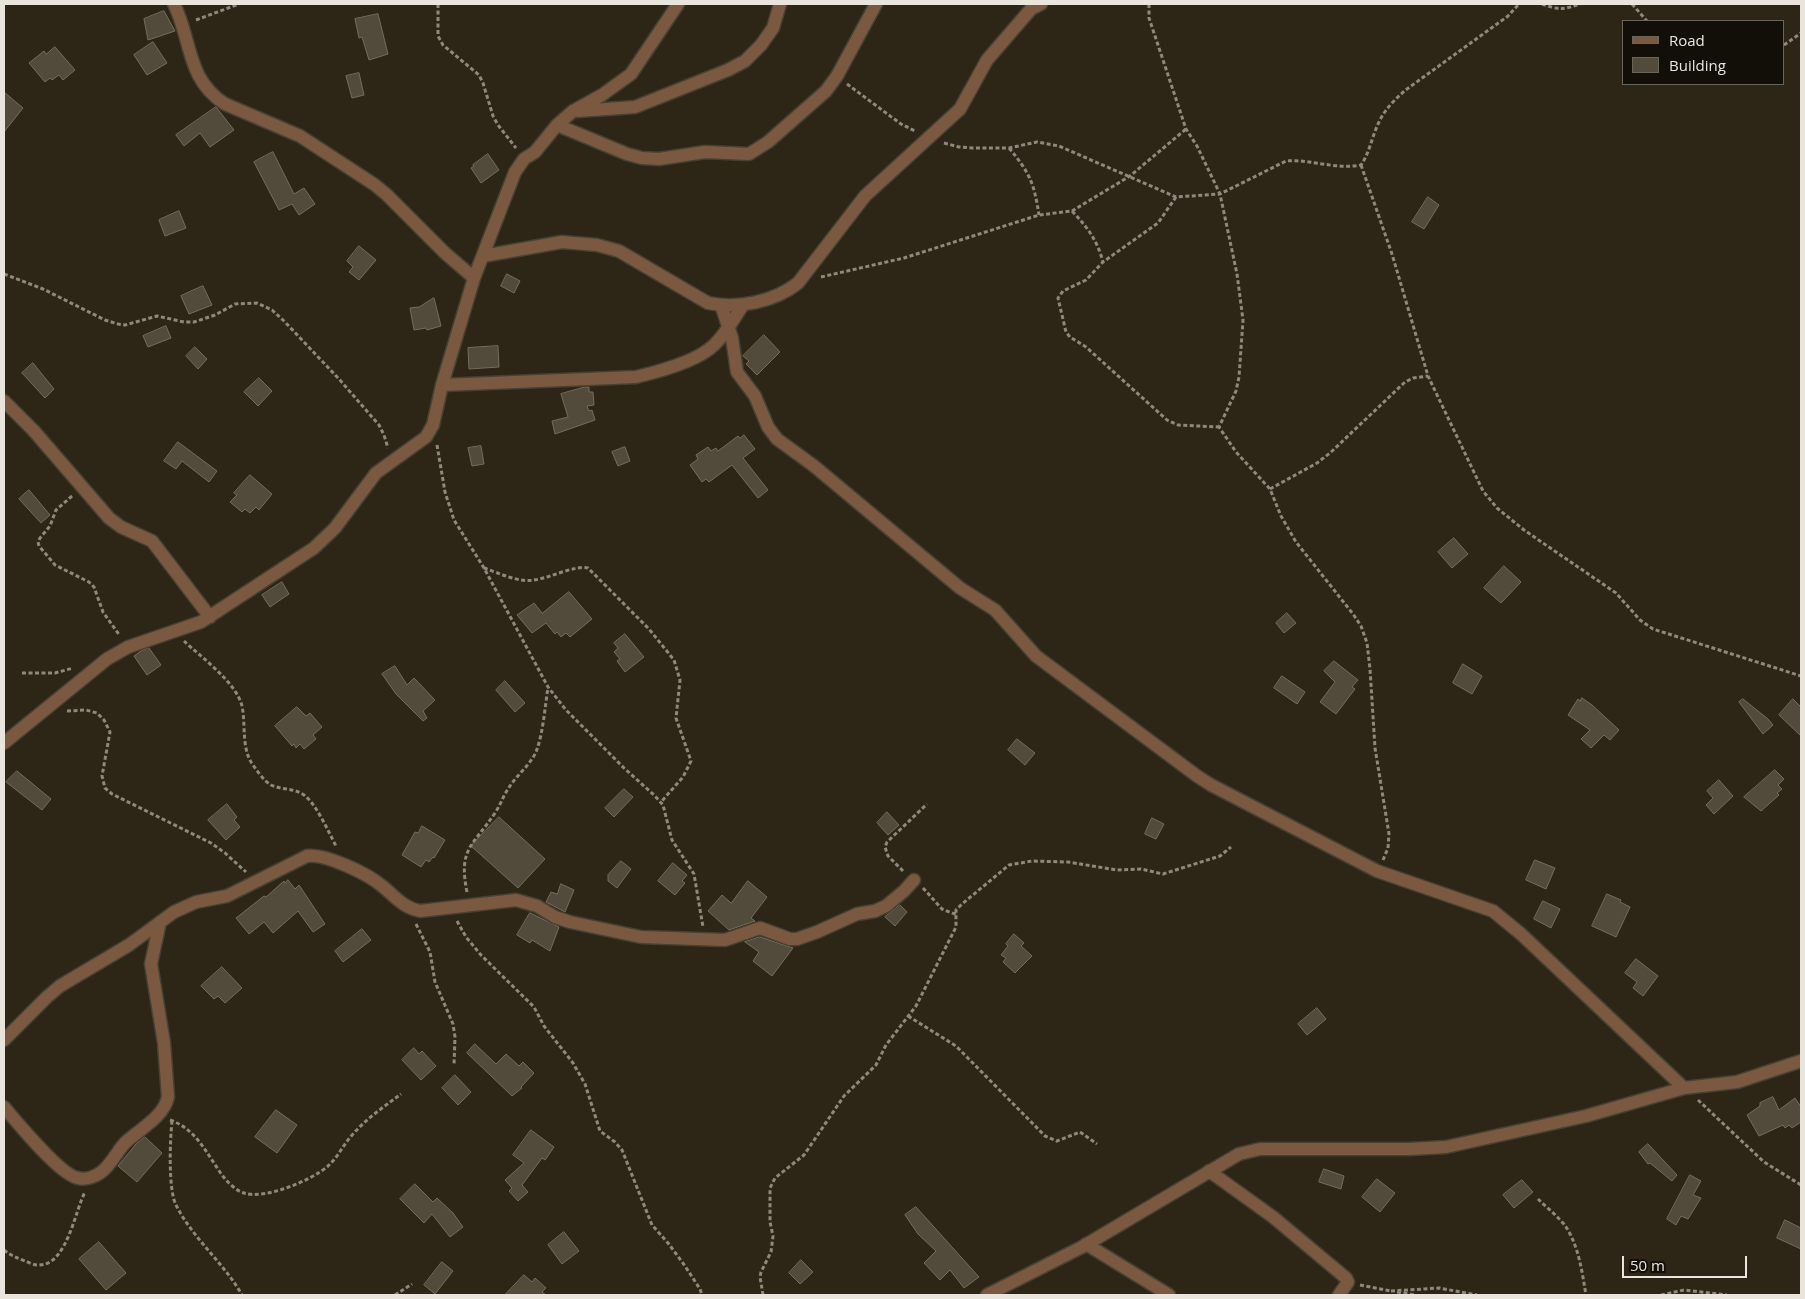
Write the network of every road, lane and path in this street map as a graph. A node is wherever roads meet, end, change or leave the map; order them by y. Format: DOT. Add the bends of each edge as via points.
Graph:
graph roads {
  1 [pos="174,4"];
  2 [pos="239,4"];
  3 [pos="438,4"];
  4 [pos="678,4"];
  5 [pos="780,4"];
  6 [pos="876,4"];
  7 [pos="1041,4"];
  8 [pos="1149,4"];
  9 [pos="1518,4"];
  10 [pos="1542,4"];
  11 [pos="1580,4"];
  12 [pos="1632,4"];
  13 [pos="1647,20"];
  14 [pos="182,26"];
  15 [pos="1801,33"];
  16 [pos="1785,44"];
  17 [pos="837,76"];
  18 [pos="573,111"];
  19 [pos="557,125"];
  20 [pos="1186,129"];
  21 [pos="927,138"];
  22 [pos="1009,148"];
  23 [pos="524,159"];
  24 [pos="1360,165"];
  25 [pos="1130,176"];
  26 [pos="1220,194"];
  27 [pos="1176,197"];
  28 [pos="1072,211"];
  29 [pos="1039,215"];
  30 [pos="483,256"];
  31 [pos="1103,262"];
  32 [pos="4,274"];
  33 [pos="474,278"];
  34 [pos="798,283"];
  35 [pos="720,305"];
  36 [pos="743,305"];
  37 [pos="729,326"];
  38 [pos="1428,376"];
  39 [pos="442,385"];
  40 [pos="4,401"];
  41 [pos="433,425"];
  42 [pos="1219,427"];
  43 [pos="387,464"];
  44 [pos="82,487"];
  45 [pos="1270,489"];
  46 [pos="484,568"];
  47 [pos="210,617"];
  48 [pos="174,632"];
  49 [pos="128,647"];
  50 [pos="82,665"];
  51 [pos="22,673"];
  52 [pos="1801,676"];
  53 [pos="548,687"];
  54 [pos="41,712"];
  55 [pos="4,743"];
  56 [pos="660,802"];
  57 [pos="927,804"];
  58 [pos="1231,847"];
  59 [pos="348,867"];
  60 [pos="1377,871"];
  61 [pos="914,880"];
  62 [pos="256,882"];
  63 [pos="405,906"];
  64 [pos="470,906"];
  65 [pos="450,909"];
  66 [pos="957,915"];
  67 [pos="160,922"];
  68 [pos="705,940"];
  69 [pos="908,1016"];
  70 [pos="4,1040"];
  71 [pos="1801,1061"];
  72 [pos="454,1065"];
  73 [pos="1684,1088"];
  74 [pos="401,1094"];
  75 [pos="4,1107"];
  76 [pos="158,1115"];
  77 [pos="172,1120"];
  78 [pos="1097,1144"];
  79 [pos="1209,1171"];
  80 [pos="97,1175"];
  81 [pos="1801,1185"];
  82 [pos="1538,1199"];
  83 [pos="1086,1244"];
  84 [pos="4,1250"];
  85 [pos="1348,1282"];
  86 [pos="412,1284"];
  87 [pos="1391,1291"];
  88 [pos="242,1295"];
  89 [pos="395,1295"];
  90 [pos="702,1295"];
  91 [pos="763,1295"];
  92 [pos="987,1295"];
  93 [pos="1169,1295"];
  94 [pos="1339,1295"];
  95 [pos="1415,1295"];
  96 [pos="1477,1295"];
  97 [pos="1586,1295"];
  98 [pos="1661,1295"];
  99 [pos="1727,1295"];
  1 -- 14 [label="street"];
  2 -- 14 [label="path"];
  3 -- 23 [label="path" via="438,36 443,45 479,75 493,116"];
  4 -- 18 [label="street" via="631,74"];
  5 -- 18 [label="street" via="773,28 761,45 745,61 728,70 635,107"];
  6 -- 17 [label="street"];
  7 -- 21 [label="street" via="1031,8 987,60 960,109"];
  8 -- 20 [label="path" via="1149,18"];
  9 -- 24 [label="path" via="1508,16 1393,101 1379,121 1367,156"];
  10 -- 11 [label="path" via="1565,9"];
  12 -- 13 [label="path"];
  14 -- 33 [label="street" via="192,62 203,83 217,99 300,136 375,185"];
  15 -- 16 [label="path"];
  17 -- 19 [label="street" via="826,91 768,142 749,154 705,152 659,159 642,158"];
  17 -- 21 [label="path" via="902,124"];
  18 -- 19 [label="street"];
  19 -- 23 [label="street"];
  20 -- 25 [label="path"];
  20 -- 26 [label="path"];
  21 -- 22 [label="path" via="959,147"];
  21 -- 34 [label="street" via="866,196"];
  22 -- 25 [label="path" via="1047,143"];
  22 -- 29 [label="path" via="1030,175"];
  23 -- 30 [label="street" via="515,172"];
  24 -- 26 [label="path" via="1349,168 1286,161"];
  24 -- 38 [label="path" via="1392,254"];
  25 -- 27 [label="path"];
  25 -- 28 [label="path"];
  26 -- 27 [label="path"];
  26 -- 42 [label="path" via="1233,250 1243,320 1236,391"];
  27 -- 31 [label="path" via="1158,223"];
  28 -- 29 [label="path"];
  28 -- 31 [label="path" via="1098,245"];
  29 -- 34 [label="path" via="904,258"];
  30 -- 33 [label="street"];
  30 -- 35 [label="street" via="562,242 596,245 618,251 696,298"];
  31 -- 42 [label="path" via="1086,280 1060,294 1058,298 1066,332 1167,420 1178,425"];
  32 -- 43 [label="path" via="43,289 105,320 125,325 157,316 194,322 235,304 257,303 272,310 379,425 387,442"];
  33 -- 39 [label="street"];
  34 -- 36 [label="street" via="786,292"];
  35 -- 36 [label="street"];
  35 -- 37 [label="street"];
  36 -- 37 [label="street"];
  37 -- 39 [label="street" via="708,351 659,372 636,377"];
  37 -- 60 [label="street" via="737,372 758,402 776,439 814,466 960,588 996,610 1036,656 1197,776"];
  38 -- 45 [label="path" via="1405,382 1330,453"];
  38 -- 52 [label="path" via="1471,468 1496,508 1616,593 1640,620 1653,629"];
  39 -- 41 [label="street"];
  40 -- 44 [label="street"];
  41 -- 43 [label="street" via="426,436"];
  41 -- 46 [label="path" via="444,492 454,520"];
  42 -- 45 [label="path" via="1236,452"];
  43 -- 47 [label="street" via="376,472 335,528 314,548"];
  44 -- 47 [label="street" via="114,523 152,541"];
  44 -- 49 [label="path" via="56,510 50,526 38,542 56,565 94,587 103,612"];
  45 -- 60 [label="path" via="1296,542 1354,614 1367,643 1375,748 1389,834 1388,848"];
  46 -- 53 [label="path"];
  46 -- 56 [label="path" via="532,581 588,568 649,629 674,660 680,680 676,718 691,761 683,777"];
  47 -- 48 [label="street"];
  48 -- 49 [label="street"];
  48 -- 59 [label="path" via="236,693 242,705 249,760 270,785 297,791 310,801"];
  49 -- 54 [label="street" via="107,659"];
  50 -- 51 [label="path" via="55,672"];
  53 -- 56 [label="path" via="566,710"];
  53 -- 64 [label="path" via="536,752 509,787 464,859"];
  54 -- 55 [label="street"];
  54 -- 62 [label="path" via="86,710 97,713 110,732 103,764 105,788 125,802 211,843"];
  56 -- 68 [label="path" via="672,840 694,874"];
  57 -- 61 [label="path" via="885,846 888,856"];
  58 -- 66 [label="path" via="1220,856 1163,874 1068,862 1032,861 1009,866 962,904 956,910"];
  59 -- 62 [label="street" via="320,855 307,856"];
  59 -- 63 [label="street" via="375,880"];
  60 -- 73 [label="street" via="1478,904 1505,919"];
  61 -- 66 [label="path" via="942,909"];
  61 -- 68 [label="street" via="886,906 857,914 802,938 790,939 760,928 725,940"];
  62 -- 67 [label="street" via="227,896 184,907"];
  63 -- 65 [label="street" via="420,911"];
  63 -- 72 [label="path" via="430,952 434,982 453,1024"];
  64 -- 65 [label="street"];
  64 -- 68 [label="street" via="524,901 570,922 641,937"];
  65 -- 90 [label="path" via="466,937 534,1007 544,1026 573,1063 585,1084 600,1131 622,1150 652,1225 685,1266"];
  66 -- 69 [label="path" via="956,926"];
  67 -- 70 [label="street" via="60,986"];
  67 -- 76 [label="street" via="151,964 164,1043 168,1097"];
  69 -- 78 [label="path" via="956,1046 1045,1136 1057,1141 1080,1132"];
  69 -- 91 [label="path" via="886,1045 876,1065 844,1096 804,1155 775,1178 770,1188 771,1252 760,1277"];
  71 -- 73 [label="street" via="1737,1082"];
  73 -- 79 [label="street" via="1586,1116 1446,1147 1260,1148 1240,1154"];
  73 -- 81 [label="path" via="1764,1162"];
  74 -- 77 [label="path" via="366,1121 328,1166 292,1187 261,1194 245,1194 232,1186 196,1136"];
  75 -- 80 [label="street" via="65,1172 79,1179"];
  76 -- 77 [label="path"];
  76 -- 80 [label="street" via="123,1144"];
  77 -- 88 [label="path" via="170,1149 176,1204 188,1226"];
  79 -- 83 [label="street"];
  79 -- 85 [label="street" via="1273,1217"];
  80 -- 84 [label="path" via="84,1193 65,1245 48,1262 36,1265"];
  82 -- 97 [label="path" via="1565,1226 1573,1240"];
  83 -- 92 [label="street"];
  83 -- 93 [label="street"];
  85 -- 87 [label="path"];
  85 -- 94 [label="street"];
  86 -- 89 [label="path"];
  87 -- 95 [label="path"];
  87 -- 96 [label="path" via="1439,1288"];
  98 -- 99 [label="path" via="1684,1290"];
}
